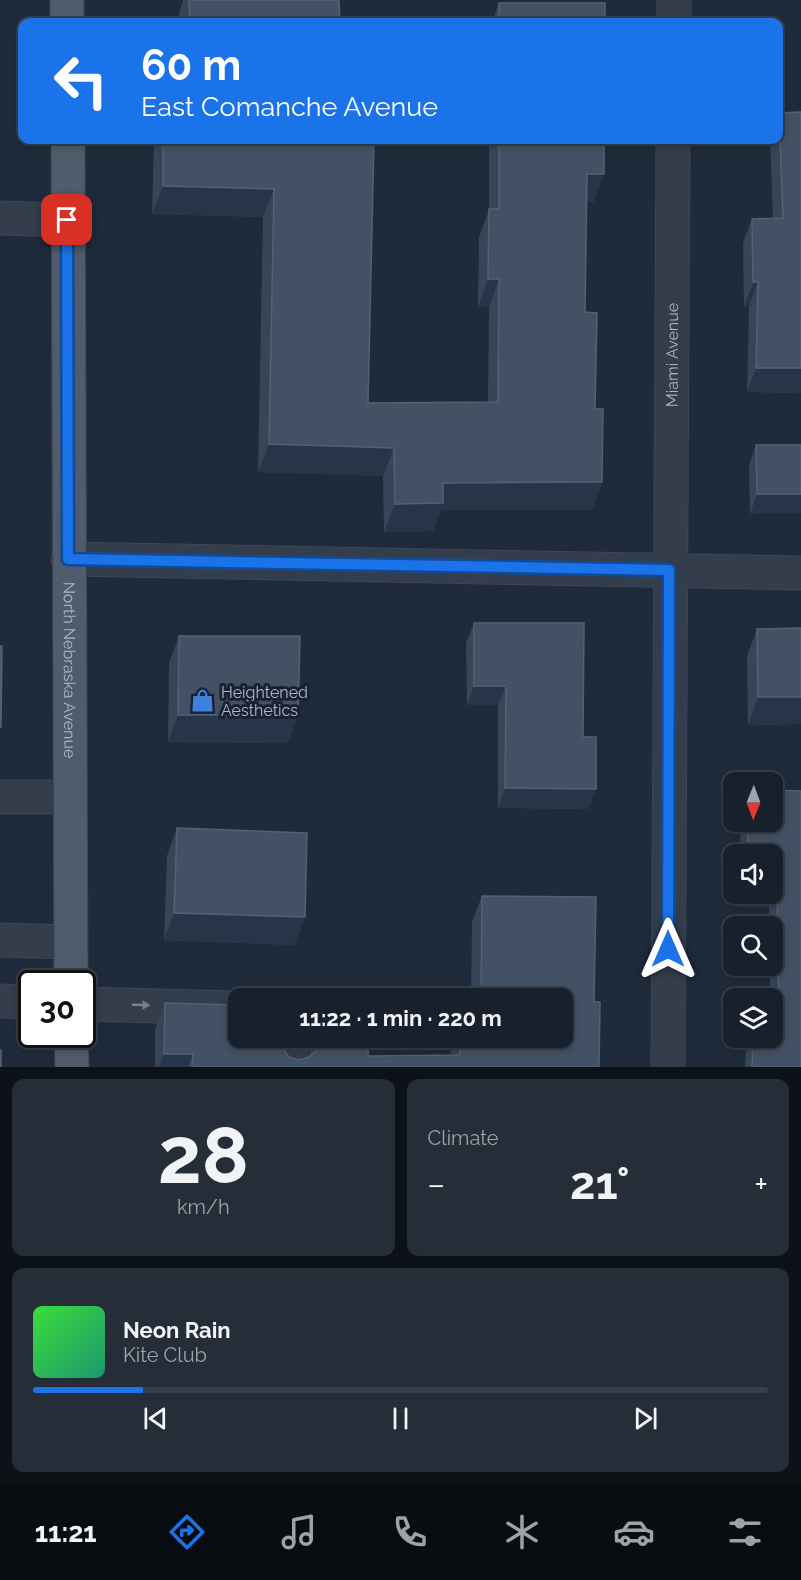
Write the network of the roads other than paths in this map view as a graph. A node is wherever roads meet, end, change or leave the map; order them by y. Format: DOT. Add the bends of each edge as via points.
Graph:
graph roads {
  1 [pos="67,0"];
  2 [pos="674,0"];
  3 [pos="67,18"];
  4 [pos="674,18"];
  5 [pos="68,144"];
  6 [pos="673,144"];
  7 [pos="0,218"];
  8 [pos="67,220"];
  9 [pos="68,559"];
  10 [pos="669,570"];
  11 [pos="801,573"];
  12 [pos="70,796"];
  13 [pos="0,797"];
  14 [pos="0,940"];
  15 [pos="71,942"];
  16 [pos="71,970"];
  17 [pos="0,1001"];
  18 [pos="18,1002"];
  19 [pos="96,1004"];
  20 [pos="228,1008"];
  21 [pos="71,1048"];
  22 [pos="291,1048"];
  23 [pos="72,1067"];
  24 [pos="290,1067"];
  25 [pos="668,1067"];
  1 -- 3 [label="main road"];
  2 -- 4 [label="street"];
  5 -- 8 [label="main road, North Nebraska Avenue"];
  6 -- 10 [label="street, Miami Avenue"];
  7 -- 8 [label="street"];
  8 -- 9 [label="main road, North Nebraska Avenue"];
  9 -- 10 [label="street"];
  9 -- 12 [label="main road, North Nebraska Avenue"];
  10 -- 11 [label="street"];
  10 -- 25 [label="street, Miami Avenue"];
  12 -- 13 [label="street"];
  12 -- 15 [label="main road, North Nebraska Avenue"];
  14 -- 15 [label="street"];
  15 -- 16 [label="main road, North Nebraska Avenue"];
  17 -- 18 [label="street"];
  19 -- 20 [label="street, one-way"];
  21 -- 23 [label="main road"];
  22 -- 24 [label="street"];
}
